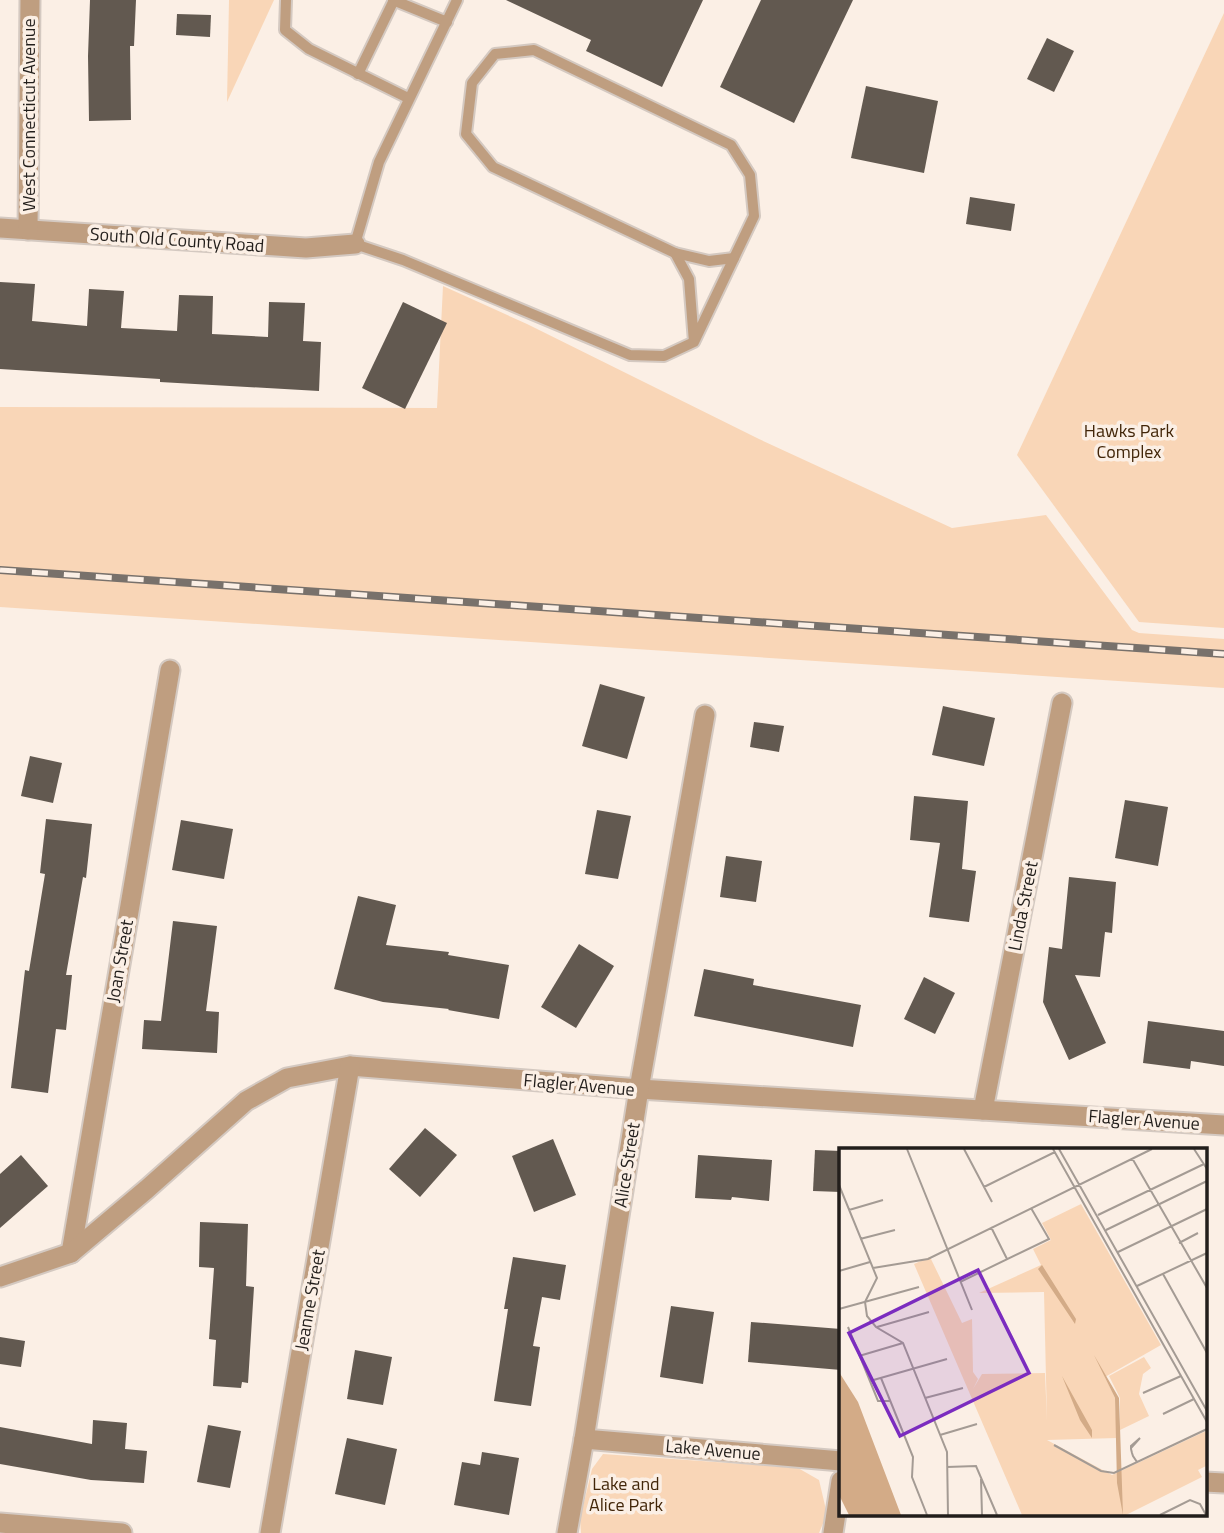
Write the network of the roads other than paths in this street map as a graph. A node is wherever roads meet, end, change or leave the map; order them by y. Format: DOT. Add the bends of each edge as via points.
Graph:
graph roads {
  1 [pos="30,0"];
  2 [pos="286,0"];
  3 [pos="393,0"];
  4 [pos="457,0"];
  5 [pos="447,22"];
  6 [pos="358,74"];
  7 [pos="408,98"];
  8 [pos="0,228"];
  9 [pos="28,230"];
  10 [pos="355,244"];
  11 [pos="674,254"];
  12 [pos="734,258"];
  13 [pos="694,342"];
  14 [pos="170,670"];
  15 [pos="1062,703"];
  16 [pos="705,715"];
  17 [pos="350,1066"];
  18 [pos="639,1089"];
  19 [pos="983,1110"];
  20 [pos="1224,1125"];
  21 [pos="71,1253"];
  22 [pos="0,1277"];
  23 [pos="584,1439"];
  24 [pos="839,1461"];
  25 [pos="1206,1482"];
  26 [pos="1224,1483"];
  27 [pos="839,1494"];
  28 [pos="0,1523"];
  29 [pos="122,1533"];
  30 [pos="270,1533"];
  31 [pos="567,1533"];
  32 [pos="833,1533"];
  1 -- 9 [label="street, West Connecticut Avenue"];
  2 -- 6 [label="lane" via="285,30 309,50"];
  3 -- 5 [label="lane"];
  3 -- 6 [label="lane"];
  4 -- 5 [label="lane"];
  5 -- 7 [label="lane"];
  6 -- 7 [label="lane"];
  7 -- 10 [label="lane" via="379,162"];
  8 -- 9 [label="street, South Old County Road"];
  9 -- 10 [label="street, South Old County Road" via="306,248"];
  10 -- 13 [label="lane" via="629,355 664,356"];
  11 -- 12 [label="lane" via="709,261"];
  11 -- 12 [label="lane" via="494,167 466,134 472,83 495,54 534,50 731,145 750,175 754,216"];
  11 -- 13 [label="lane" via="688,279"];
  12 -- 13 [label="lane"];
  14 -- 21 [label="street, Joan Street"];
  15 -- 19 [label="street, Linda Street"];
  16 -- 18 [label="street, Alice Street"];
  17 -- 18 [label="street, Flagler Avenue"];
  17 -- 21 [label="street, Flagler Avenue" via="287,1078 246,1101"];
  17 -- 30 [label="street, Jeanne Street"];
  18 -- 19 [label="street, Flagler Avenue"];
  18 -- 23 [label="street, Alice Street"];
  19 -- 20 [label="street, Flagler Avenue"];
  21 -- 22 [label="street, Flagler Avenue"];
  23 -- 24 [label="street, Lake Avenue"];
  23 -- 31 [label="street, Alice Street"];
  25 -- 26 [label="street"];
  27 -- 32 [label="street"];
  28 -- 29 [label="street"];
}
